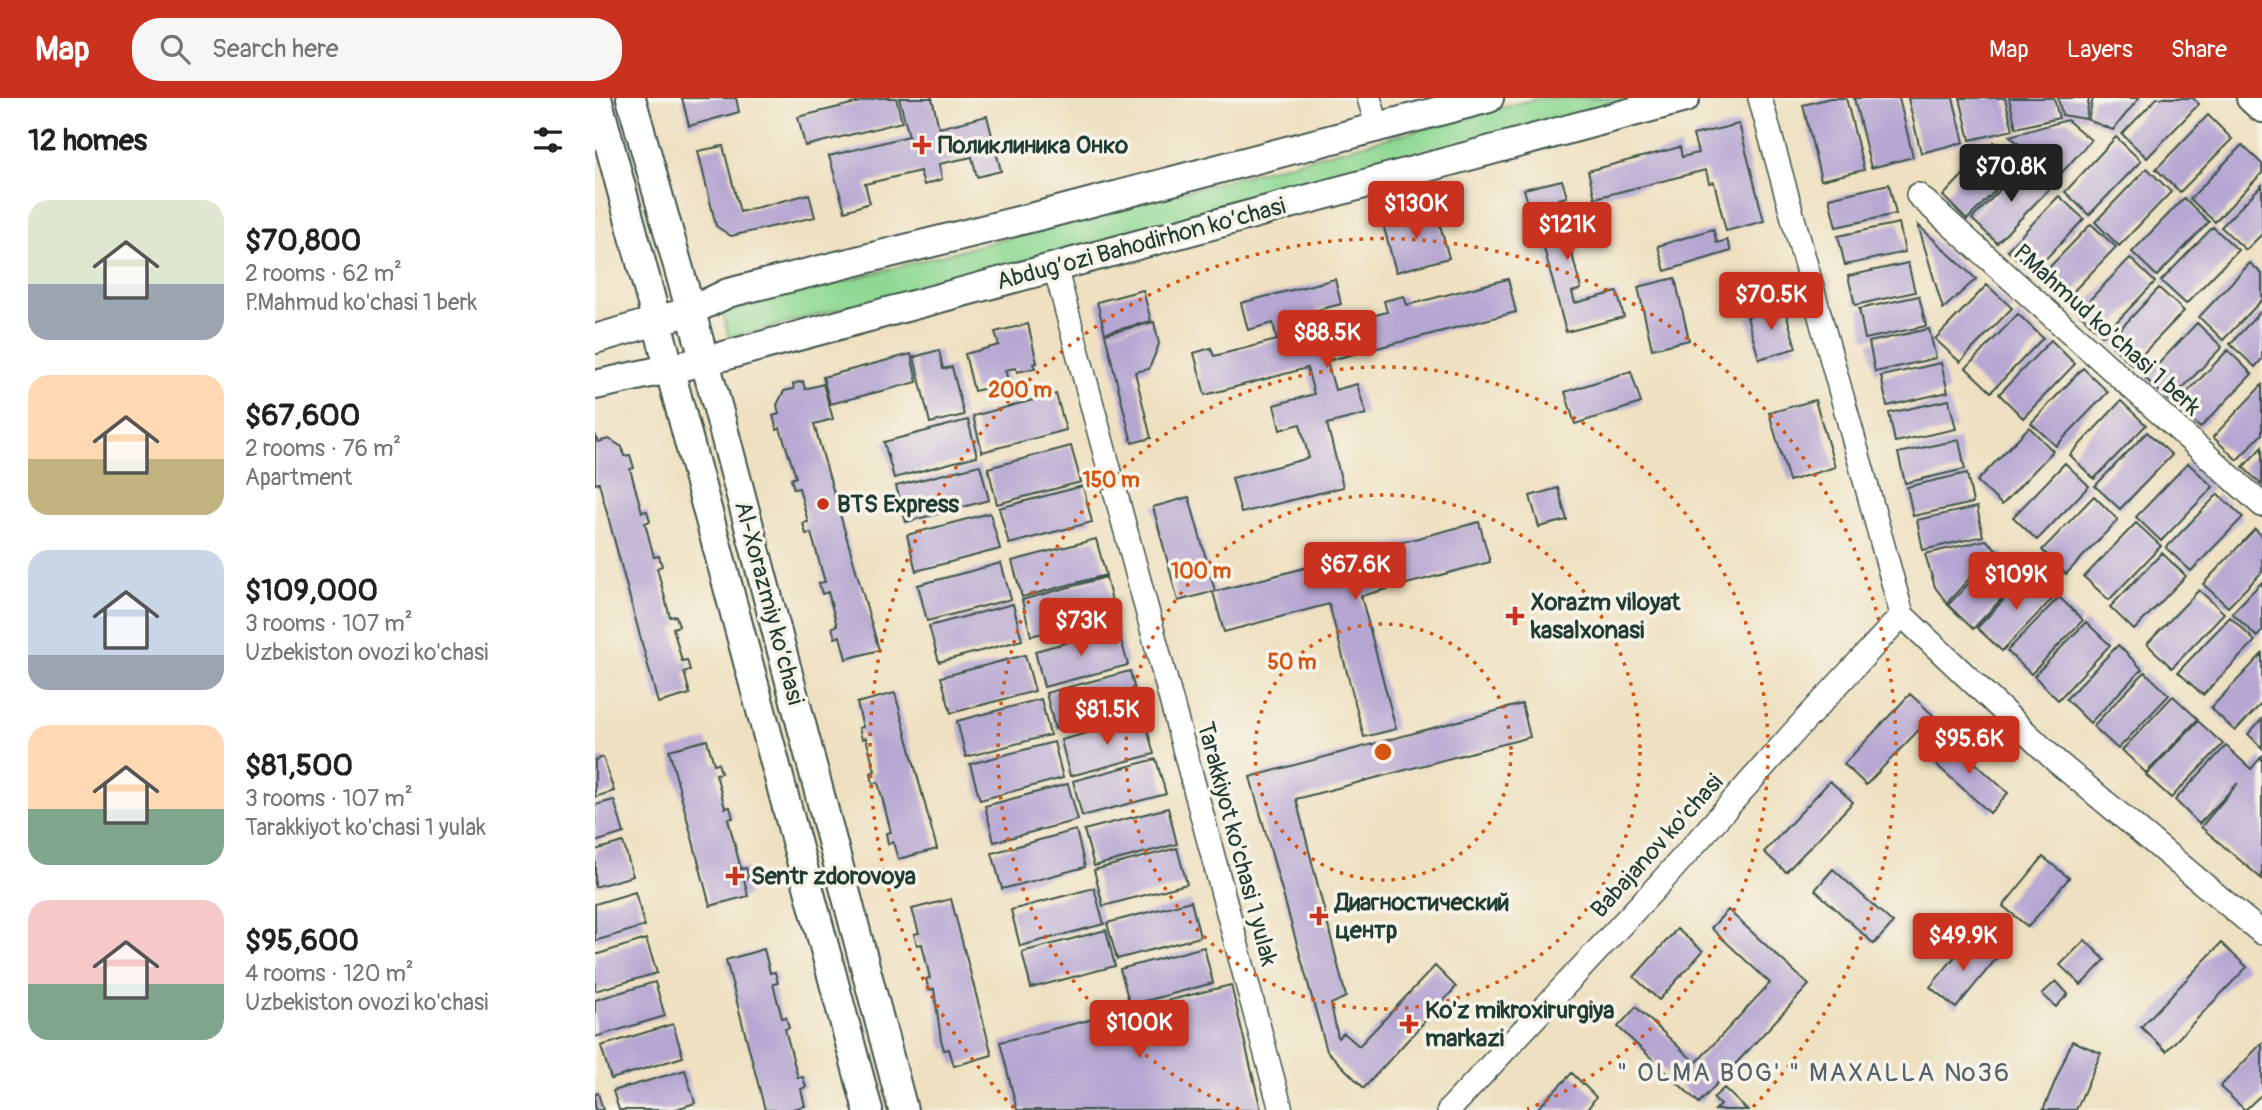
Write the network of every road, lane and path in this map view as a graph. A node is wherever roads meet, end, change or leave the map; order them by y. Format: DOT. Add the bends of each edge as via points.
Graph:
graph roads {
  1 [pos="597,98"];
  2 [pos="631,98"];
  3 [pos="1369,98"];
  4 [pos="1489,98"];
  5 [pos="1685,98"];
  6 [pos="1760,98"];
  7 [pos="2251,98"];
  8 [pos="2262,108"];
  9 [pos="1378,128"];
  10 [pos="1917,195"];
  11 [pos="1055,267"];
  12 [pos="691,311"];
  13 [pos="658,322"];
  14 [pos="595,339"];
  15 [pos="705,362"];
  16 [pos="670,368"];
  17 [pos="595,385"];
  18 [pos="2262,505"];
  19 [pos="1902,614"];
  20 [pos="2262,933"];
  21 [pos="868,1110"];
  22 [pos="903,1110"];
  23 [pos="1281,1110"];
  24 [pos="1449,1110"];
  1 -- 13 [label="main road, Al-Xorazmiy ko’chasi"];
  2 -- 12 [label="main road, Al-Xorazmiy ko’chasi"];
  3 -- 9 [label="street"];
  4 -- 9 [label="main road"];
  5 -- 11 [label="main road, Abdug’ozi Bahodirhon ko’chasi"];
  6 -- 19 [label="street"];
  7 -- 8 [label="main road"];
  9 -- 12 [label="main road" via="728,293"];
  10 -- 18 [label="street, P.Mahmud ko'chasi 1 berk"];
  11 -- 15 [label="main road, Abdug’ozi Bahodirhon ko’chasi"];
  11 -- 23 [label="street, Tarakkiyot ko'chasi 1 yulak"];
  12 -- 13 [label="main road"];
  12 -- 15 [label="main road, Al-Xorazmiy ko’chasi"];
  13 -- 14 [label="main road"];
  13 -- 16 [label="main road, Al-Xorazmiy ko’chasi"];
  15 -- 16 [label="main road, Abdug’ozi Bahodirhon ko’chasi"];
  15 -- 22 [label="main road, Al-Xorazmiy ko’chasi"];
  16 -- 17 [label="main road, Abdug’ozi Bahodirhon ko’chasi"];
  16 -- 21 [label="main road, Al-Xorazmiy ko’chasi"];
  19 -- 20 [label="street" via="2056,761"];
  19 -- 24 [label="street, Babajanov ko'chasi"];
}
